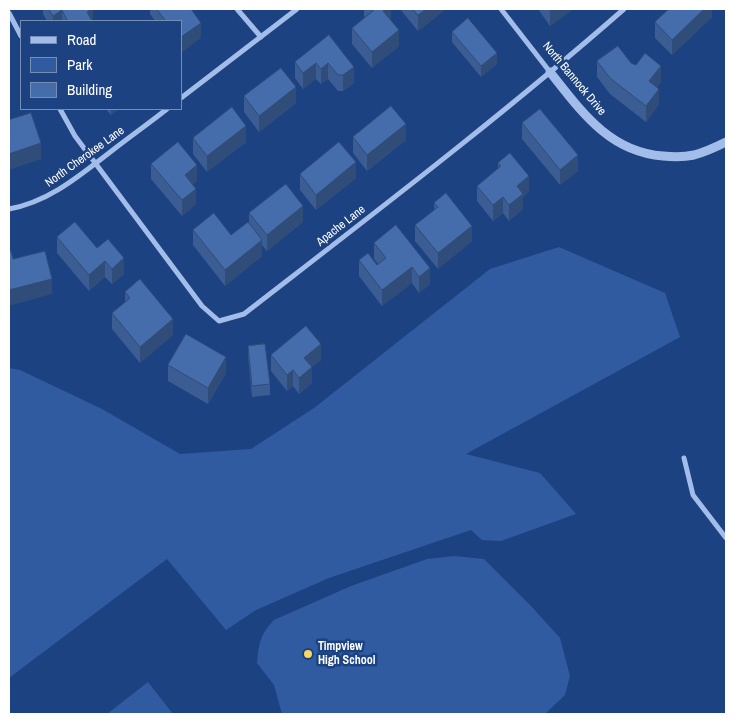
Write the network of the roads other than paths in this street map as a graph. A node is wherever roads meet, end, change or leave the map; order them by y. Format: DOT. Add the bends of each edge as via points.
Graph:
graph roads {
  1 [pos="237,9"];
  2 [pos="297,9"];
  3 [pos="501,9"];
  4 [pos="624,9"];
  5 [pos="9,13"];
  6 [pos="20,34"];
  7 [pos="261,37"];
  8 [pos="550,72"];
  9 [pos="182,97"];
  10 [pos="61,110"];
  11 [pos="166,110"];
  12 [pos="726,142"];
  13 [pos="96,163"];
  14 [pos="9,209"];
  15 [pos="684,458"];
  16 [pos="726,538"];
  1 -- 7 [label="street"];
  2 -- 7 [label="street"];
  3 -- 8 [label="street, North Bannock Drive"];
  4 -- 8 [label="street, Apache Lane"];
  5 -- 6 [label="street"];
  7 -- 9 [label="street"];
  8 -- 12 [label="street, North Bannock Drive" via="586,116 621,145 652,155 672,157 694,155"];
  8 -- 13 [label="street, Apache Lane" via="244,314 219,322 202,306"];
  10 -- 13 [label="street"];
  11 -- 13 [label="street, North Cherokee Lane"];
  13 -- 14 [label="street, North Cherokee Lane" via="55,192"];
  15 -- 16 [label="street" via="693,495"];
}
